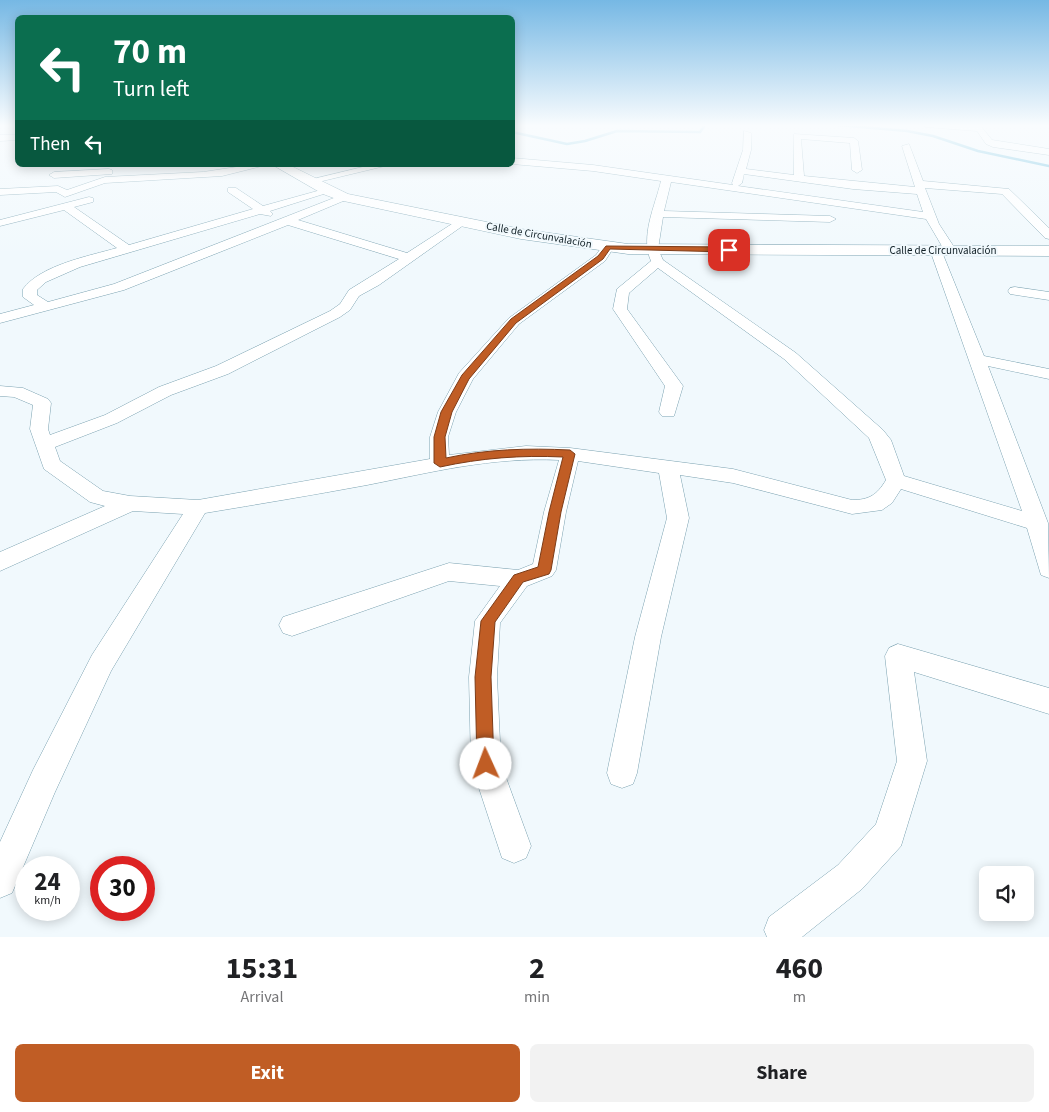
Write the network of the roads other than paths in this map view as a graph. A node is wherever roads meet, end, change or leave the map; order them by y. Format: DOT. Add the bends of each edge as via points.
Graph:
graph roads {
  1 [pos="158,169"];
  2 [pos="248,169"];
  3 [pos="286,169"];
  4 [pos="367,169"];
  5 [pos="597,169"];
  6 [pos="799,169"];
  7 [pos="914,169"];
  8 [pos="740,171"];
  9 [pos="54,175"];
  10 [pos="667,178"];
  11 [pos="800,179"];
  12 [pos="111,180"];
  13 [pos="310,181"];
  14 [pos="735,187"];
  15 [pos="920,187"];
  16 [pos="232,190"];
  17 [pos="328,191"];
  18 [pos="0,192"];
  19 [pos="344,197"];
  20 [pos="66,207"];
  21 [pos="260,210"];
  22 [pos="658,214"];
  23 [pos="930,216"];
  24 [pos="830,219"];
  25 [pos="286,222"];
  26 [pos="462,222"];
  27 [pos="0,223"];
  28 [pos="1049,235"];
  29 [pos="608,247"];
  30 [pos="128,249"];
  31 [pos="943,250"];
  32 [pos="1049,251"];
  33 [pos="655,256"];
  34 [pos="410,258"];
  35 [pos="1015,291"];
  36 [pos="1049,296"];
  37 [pos="46,307"];
  38 [pos="0,319"];
  39 [pos="978,359"];
  40 [pos="1049,374"];
  41 [pos="0,391"];
  42 [pos="668,412"];
  43 [pos="44,444"];
  44 [pos="570,454"];
  45 [pos="440,463"];
  46 [pos="668,467"];
  47 [pos="896,480"];
  48 [pos="130,503"];
  49 [pos="198,507"];
  50 [pos="1037,524"];
  51 [pos="0,562"];
  52 [pos="1049,569"];
  53 [pos="518,578"];
  54 [pos="292,625"];
  55 [pos="1049,701"];
  56 [pos="622,773"];
  57 [pos="514,846"];
  58 [pos="0,881"];
  59 [pos="782,930"];
  1 -- 9 [label="street"];
  2 -- 12 [label="street" via="209,175"];
  3 -- 13 [label="street, Calle de Circunvalación"];
  4 -- 13 [label="street"];
  5 -- 10 [label="street"];
  6 -- 11 [label="street"];
  7 -- 15 [label="street"];
  8 -- 11 [label="street"];
  8 -- 14 [label="street"];
  10 -- 14 [label="street"];
  10 -- 22 [label="street"];
  11 -- 15 [label="street" via="853,186"];
  12 -- 18 [label="street" via="65,194 58,189"];
  12 -- 20 [label="street" via="89,200"];
  13 -- 17 [label="street, Calle de Circunvalación"];
  14 -- 23 [label="street"];
  15 -- 23 [label="street"];
  15 -- 28 [label="street" via="1004,191"];
  16 -- 21 [label="street"];
  17 -- 19 [label="street, Calle de Circunvalación"];
  17 -- 21 [label="street"];
  19 -- 25 [label="street"];
  19 -- 26 [label="street, Calle de Circunvalación"];
  20 -- 27 [label="street"];
  20 -- 30 [label="street"];
  21 -- 25 [label="street"];
  21 -- 30 [label="street"];
  22 -- 24 [label="street"];
  22 -- 33 [label="street"];
  23 -- 31 [label="street"];
  25 -- 34 [label="street"];
  25 -- 37 [label="street" via="119,287"];
  26 -- 29 [label="street, Calle de Circunvalación"];
  26 -- 34 [label="street"];
  29 -- 33 [label="street, Calle de Circunvalación"];
  29 -- 45 [label="street" via="601,258 514,321 465,377 446,412 439,437"];
  30 -- 37 [label="street" via="75,264 41,279 30,289 30,297"];
  31 -- 32 [label="street, Calle de Circunvalación"];
  31 -- 33 [label="street, Calle de Circunvalación"];
  31 -- 39 [label="street"];
  33 -- 42 [label="street" via="622,292 620,309 674,386"];
  33 -- 47 [label="street" via="790,356 876,434"];
  34 -- 43 [label="street" via="354,293 345,307 335,314 222,370"];
  35 -- 36 [label="street"];
  37 -- 38 [label="street"];
  39 -- 40 [label="street"];
  39 -- 50 [label="street"];
  41 -- 43 [label="street" via="17,392 42,403 39,429"];
  43 -- 48 [label="street" via="51,464 97,497"];
  44 -- 45 [label="street" via="526,452"];
  44 -- 46 [label="street"];
  44 -- 53 [label="street" via="544,570"];
  45 -- 49 [label="street"];
  46 -- 47 [label="street" via="733,476 852,507 864,507 886,499"];
  46 -- 56 [label="street" via="678,518 648,637"];
  47 -- 50 [label="street"];
  48 -- 49 [label="street"];
  48 -- 51 [label="street"];
  49 -- 58 [label="street" via="101,664"];
  50 -- 52 [label="street"];
  53 -- 54 [label="street" via="449,572"];
  53 -- 57 [label="street" via="488,621 483,677 486,764"];
  55 -- 59 [label="street" via="898,656 912,761 889,834 850,877"];
}
